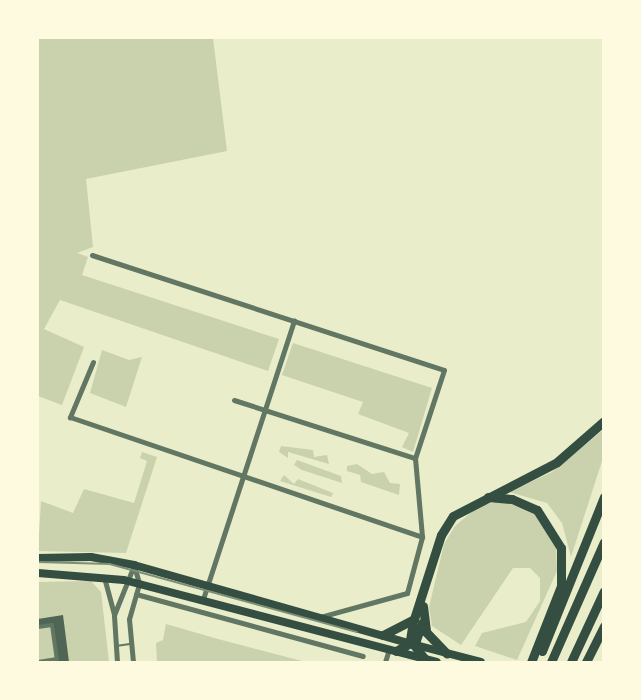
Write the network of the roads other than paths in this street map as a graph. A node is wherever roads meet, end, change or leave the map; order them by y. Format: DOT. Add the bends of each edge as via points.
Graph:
graph roads {
  1 [pos="92,255"];
  2 [pos="294,320"];
  3 [pos="93,362"];
  4 [pos="234,400"];
  5 [pos="263,410"];
  6 [pos="603,421"];
  7 [pos="415,458"];
  8 [pos="242,477"];
  9 [pos="603,497"];
  10 [pos="482,498"];
  11 [pos="422,537"];
  12 [pos="603,542"];
  13 [pos="38,558"];
  14 [pos="134,565"];
  15 [pos="38,573"];
  16 [pos="103,575"];
  17 [pos="124,579"];
  18 [pos="139,583"];
  19 [pos="207,586"];
  20 [pos="603,591"];
  21 [pos="136,594"];
  22 [pos="203,599"];
  23 [pos="114,615"];
  24 [pos="317,617"];
  25 [pos="418,620"];
  26 [pos="603,626"];
  27 [pos="38,627"];
  28 [pos="383,635"];
  29 [pos="130,644"];
  30 [pos="412,644"];
  31 [pos="116,646"];
  32 [pos="393,650"];
  33 [pos="447,654"];
  34 [pos="363,657"];
  35 [pos="425,659"];
  36 [pos="38,662"];
  37 [pos="117,663"];
  38 [pos="133,663"];
  39 [pos="385,663"];
  40 [pos="437,663"];
  41 [pos="481,663"];
  42 [pos="531,663"];
  43 [pos="537,663"];
  44 [pos="551,663"];
  45 [pos="572,663"];
  46 [pos="587,663"];
  1 -- 2 [label="street"];
  2 -- 5 [label="street"];
  2 -- 7 [label="street" via="444,370"];
  3 -- 8 [label="street" via="70,417"];
  4 -- 5 [label="street"];
  5 -- 7 [label="street"];
  5 -- 8 [label="street"];
  6 -- 10 [label="highway" via="557,462"];
  7 -- 11 [label="street"];
  8 -- 11 [label="street"];
  8 -- 19 [label="street"];
  9 -- 43 [label="highway"];
  10 -- 25 [label="highway" via="446,525"];
  10 -- 42 [label="highway" via="529,505 550,522 559,539 561,586"];
  11 -- 24 [label="street" via="406,593"];
  12 -- 44 [label="highway"];
  13 -- 14 [label="main road" via="91,557"];
  14 -- 17 [label="street"];
  14 -- 18 [label="street"];
  14 -- 19 [label="main road"];
  15 -- 16 [label="main road"];
  16 -- 17 [label="main road"];
  16 -- 23 [label="street"];
  17 -- 18 [label="main road"];
  17 -- 23 [label="street"];
  18 -- 21 [label="street"];
  18 -- 22 [label="main road"];
  19 -- 22 [label="street"];
  19 -- 24 [label="main road"];
  20 -- 45 [label="highway"];
  21 -- 29 [label="street" via="129,619"];
  21 -- 34 [label="street"];
  22 -- 32 [label="main road"];
  23 -- 31 [label="street"];
  24 -- 28 [label="main road"];
  25 -- 28 [label="highway"];
  25 -- 30 [label="highway"];
  25 -- 33 [label="highway" via="429,638"];
  26 -- 46 [label="highway"];
  27 -- 36 [label="street" via="52,625 57,659"];
  28 -- 30 [label="main road"];
  29 -- 31 [label="lane"];
  29 -- 38 [label="street"];
  30 -- 32 [label="highway"];
  30 -- 33 [label="main road"];
  30 -- 35 [label="highway"];
  31 -- 37 [label="street"];
  32 -- 35 [label="main road"];
  32 -- 39 [label="street"];
  33 -- 41 [label="main road"];
  35 -- 40 [label="main road"];
}
